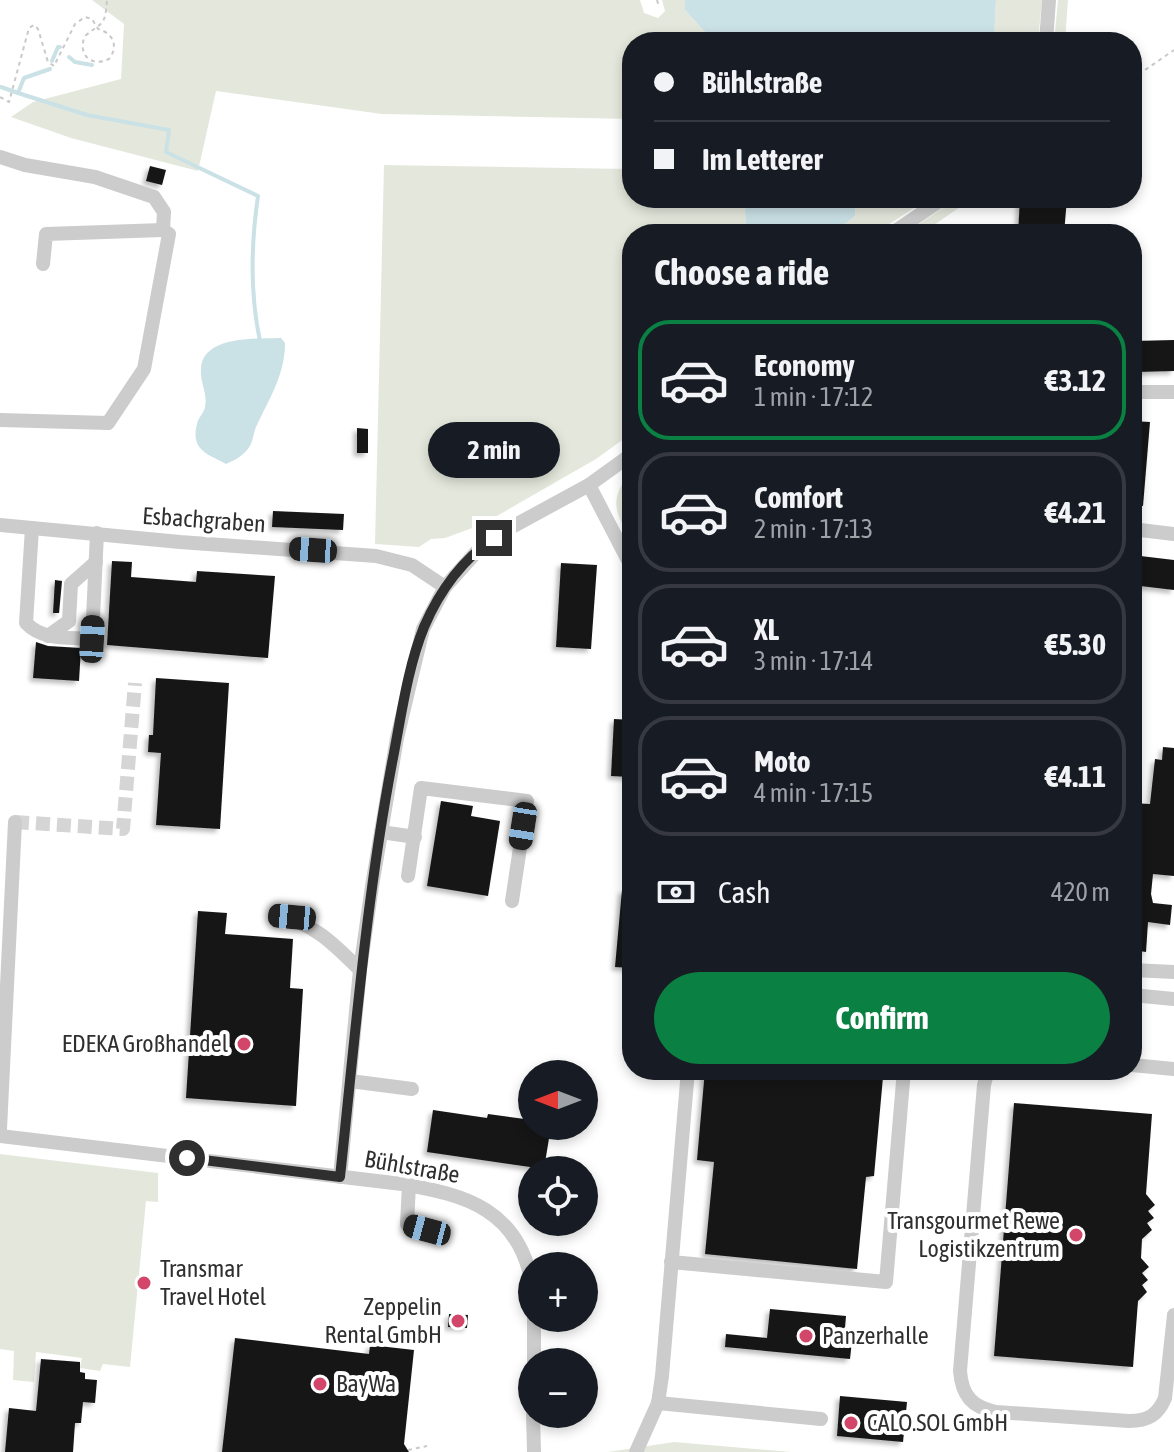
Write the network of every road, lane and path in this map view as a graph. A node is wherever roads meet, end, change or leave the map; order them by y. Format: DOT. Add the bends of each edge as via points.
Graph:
graph roads {
  1 [pos="107,0"];
  2 [pos="657,0"];
  3 [pos="1049,0"];
  4 [pos="659,7"];
  5 [pos="98,29"];
  6 [pos="1047,32"];
  7 [pos="1174,50"];
  8 [pos="1142,72"];
  9 [pos="0,97"];
  10 [pos="0,157"];
  11 [pos="929,208"];
  12 [pos="906,224"];
  13 [pos="163,230"];
  14 [pos="43,264"];
  15 [pos="1142,392"];
  16 [pos="1174,392"];
  17 [pos="0,420"];
  18 [pos="622,461"];
  19 [pos="589,485"];
  20 [pos="2,527"];
  21 [pos="32,528"];
  22 [pos="1142,530"];
  23 [pos="97,533"];
  24 [pos="1174,534"];
  25 [pos="622,541"];
  26 [pos="96,562"];
  27 [pos="445,587"];
  28 [pos="48,636"];
  29 [pos="15,822"];
  30 [pos="381,832"];
  31 [pos="415,837"];
  32 [pos="408,876"];
  33 [pos="512,901"];
  34 [pos="275,916"];
  35 [pos="360,970"];
  36 [pos="1142,970"];
  37 [pos="1174,972"];
  38 [pos="1142,996"];
  39 [pos="1174,999"];
  40 [pos="1142,1066"];
  41 [pos="1174,1069"];
  42 [pos="687,1080"];
  43 [pos="903,1080"];
  44 [pos="985,1080"];
  45 [pos="350,1081"];
  46 [pos="412,1089"];
  47 [pos="0,1129"];
  48 [pos="0,1136"];
  49 [pos="340,1177"];
  50 [pos="409,1185"];
  51 [pos="427,1230"];
  52 [pos="523,1252"];
  53 [pos="671,1262"];
  54 [pos="1174,1315"];
  55 [pos="658,1403"];
  56 [pos="821,1419"];
  57 [pos="533,1428"];
  58 [pos="427,1446"];
  59 [pos="408,1450"];
  60 [pos="534,1452"];
  61 [pos="636,1452"];
  1 -- 5 [label="path" via="106,17"];
  2 -- 4 [label="path"];
  3 -- 6 [label="street"];
  5 -- 5 [label="path" via="85,36 81,46 86,58 97,63 109,59 114,48 111,35"];
  5 -- 9 [label="path" via="85,17 75,24 54,66 38,29 29,28 9,102"];
  7 -- 8 [label="path"];
  10 -- 13 [label="street" via="95,177 154,197 164,212"];
  11 -- 12 [label="street"];
  13 -- 14 [label="street" via="46,234"];
  13 -- 17 [label="street" via="169,234 144,369 108,423"];
  15 -- 16 [label="street"];
  18 -- 19 [label="street"];
  19 -- 25 [label="street"];
  19 -- 27 [label="street" via="480,548"];
  20 -- 21 [label="street, Esbachgraben"];
  21 -- 23 [label="street, Esbachgraben"];
  21 -- 28 [label="street" via="26,623"];
  22 -- 24 [label="street"];
  23 -- 26 [label="street"];
  23 -- 27 [label="street, Esbachgraben" via="376,556 412,565"];
  26 -- 28 [label="street" via="71,584 69,621"];
  26 -- 28 [label="street" via="92,639"];
  27 -- 30 [label="street" via="423,629 413,665"];
  29 -- 47 [label="street"];
  30 -- 31 [label="street"];
  30 -- 35 [label="street"];
  31 -- 32 [label="street"];
  31 -- 33 [label="street" via="421,788 527,801"];
  34 -- 35 [label="street" via="292,917 313,929"];
  35 -- 45 [label="street"];
  36 -- 37 [label="street"];
  38 -- 39 [label="street"];
  40 -- 41 [label="street"];
  42 -- 53 [label="street"];
  43 -- 53 [label="street" via="886,1282"];
  44 -- 54 [label="street" via="960,1371 968,1399 996,1412 1148,1418 1165,1398"];
  45 -- 46 [label="street"];
  45 -- 49 [label="street"];
  48 -- 49 [label="street, Bühlstraße"];
  49 -- 50 [label="street, Bühlstraße"];
  50 -- 51 [label="street" via="407,1224"];
  50 -- 52 [label="street, Bühlstraße" via="460,1196 497,1218"];
  53 -- 55 [label="street"];
  55 -- 56 [label="street"];
  55 -- 61 [label="street"];
  57 -- 60 [label="street"];
  58 -- 59 [label="path"];
}
